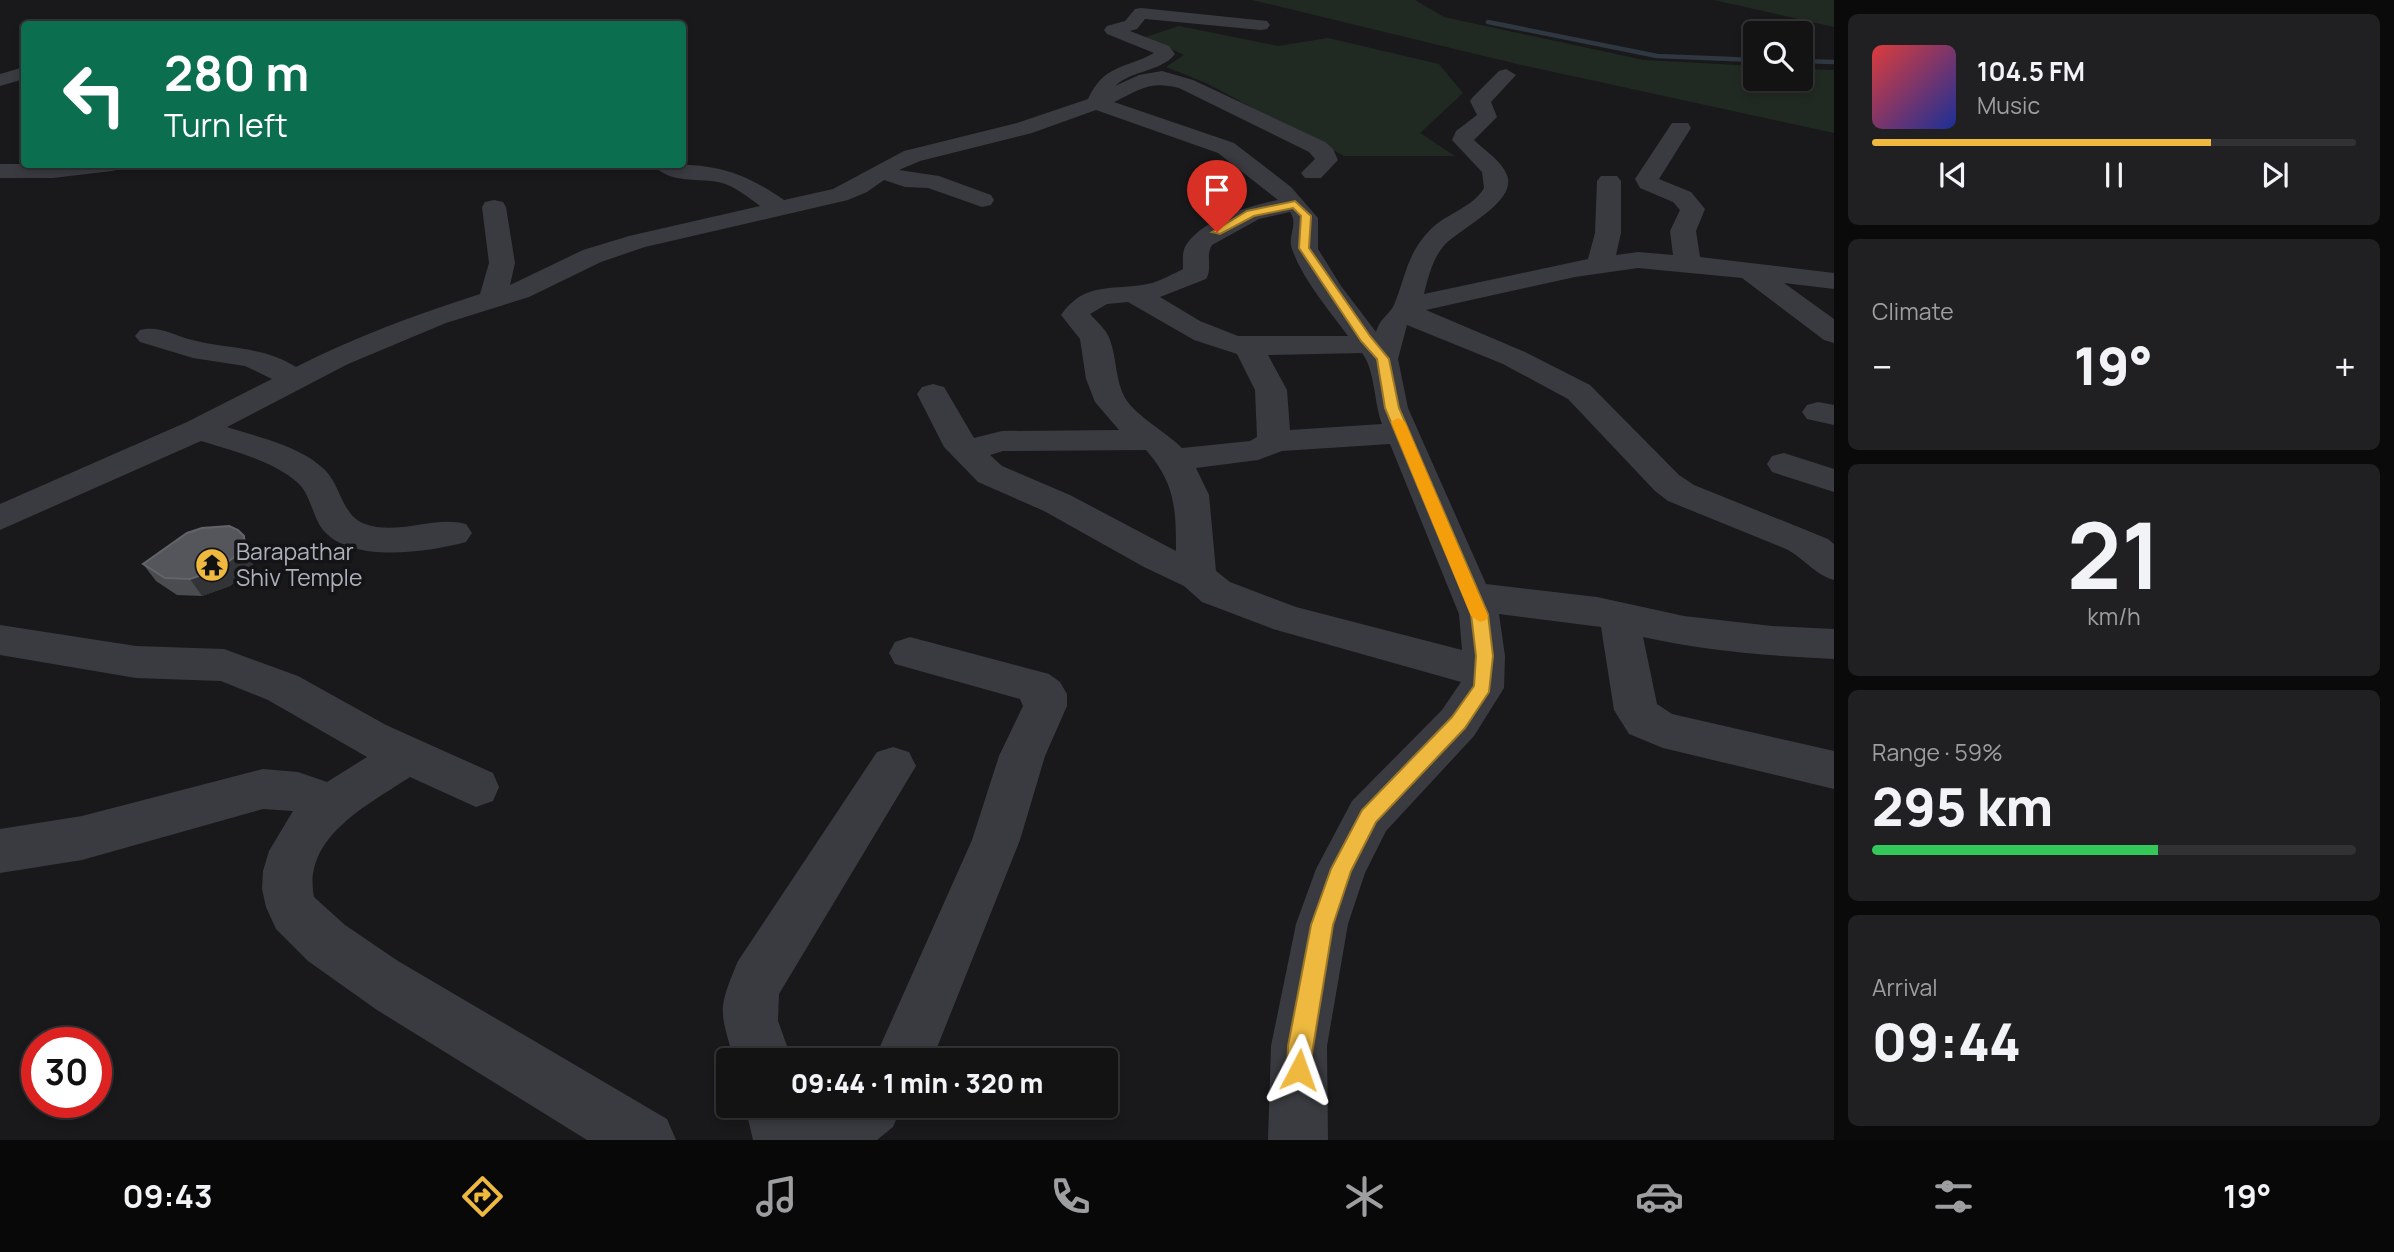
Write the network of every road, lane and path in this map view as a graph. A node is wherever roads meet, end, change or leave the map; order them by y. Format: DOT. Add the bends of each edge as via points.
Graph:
graph roads {
  1 [pos="1261,25"];
  2 [pos="21,74"];
  3 [pos="1506,75"];
  4 [pos="0,80"];
  5 [pos="1096,103"];
  6 [pos="1680,128"];
  7 [pos="78,168"];
  8 [pos="670,168"];
  9 [pos="0,171"];
  10 [pos="881,172"];
  11 [pos="1313,173"];
  12 [pos="1609,181"];
  13 [pos="982,200"];
  14 [pos="1295,204"];
  15 [pos="494,207"];
  16 [pos="782,210"];
  17 [pos="1688,264"];
  18 [pos="1601,265"];
  19 [pos="1747,270"];
  20 [pos="1834,281"];
  21 [pos="1135,294"];
  22 [pos="493,299"];
  23 [pos="1406,312"];
  24 [pos="1834,334"];
  25 [pos="150,336"];
  26 [pos="1250,347"];
  27 [pos="1377,351"];
  28 [pos="293,379"];
  29 [pos="933,394"];
  30 [pos="199,429"];
  31 [pos="1403,433"];
  32 [pos="1274,441"];
  33 [pos="1164,450"];
  34 [pos="966,451"];
  35 [pos="1784,464"];
  36 [pos="1834,481"];
  37 [pos="0,518"];
  38 [pos="453,533"];
  39 [pos="1834,567"];
  40 [pos="1198,576"];
  41 [pos="1473,597"];
  42 [pos="1619,617"];
  43 [pos="0,640"];
  44 [pos="1834,644"];
  45 [pos="910,653"];
  46 [pos="1484,673"];
  47 [pos="406,756"];
  48 [pos="893,766"];
  49 [pos="1834,770"];
  50 [pos="476,787"];
  51 [pos="330,807"];
  52 [pos="0,851"];
  53 [pos="758,1048"];
  54 [pos="908,1048"];
  55 [pos="778,1118"];
  56 [pos="857,1118"];
  57 [pos="646,1140"];
  58 [pos="783,1140"];
  59 [pos="830,1140"];
  60 [pos="1298,1140"];
  1 -- 5 [label="street" via="1141,13 1131,25 1113,30 1166,54 1119,71"];
  2 -- 4 [label="street"];
  3 -- 23 [label="street" via="1480,100 1486,117 1464,136 1466,146 1493,171 1496,187 1489,200 1431,245 1419,262"];
  5 -- 10 [label="street" via="1024,128 912,156"];
  5 -- 11 [label="street" via="1146,79 1173,79 1317,147 1327,160"];
  5 -- 14 [label="street" via="1226,148"];
  6 -- 17 [label="street" via="1647,179 1682,197 1693,209 1682,231"];
  7 -- 9 [label="street"];
  8 -- 16 [label="street" via="736,180"];
  10 -- 13 [label="street" via="905,180 931,181"];
  10 -- 16 [label="street" via="840,195"];
  12 -- 18 [label="street" via="1608,233"];
  14 -- 21 [label="street" via="1251,214 1210,236 1196,250 1196,273 1164,288"];
  14 -- 27 [label="street" via="1306,216 1304,248"];
  15 -- 22 [label="street" via="502,263"];
  16 -- 22 [label="street" via="638,241"];
  17 -- 18 [label="street" via="1638,260"];
  17 -- 19 [label="street"];
  18 -- 23 [label="street" via="1416,304"];
  19 -- 20 [label="street"];
  19 -- 24 [label="street"];
  21 -- 26 [label="street" via="1204,335"];
  21 -- 33 [label="street" via="1091,300 1075,315 1095,338 1111,402"];
  22 -- 28 [label="street" via="392,334"];
  23 -- 27 [label="street" via="1394,321"];
  23 -- 39 [label="street" via="1514,358 1579,392 1681,493 1799,540"];
  25 -- 28 [label="street" via="194,349 253,357 273,364"];
  26 -- 27 [label="street"];
  26 -- 32 [label="street" via="1271,390"];
  27 -- 31 [label="street"];
  28 -- 30 [label="street"];
  29 -- 34 [label="street"];
  30 -- 37 [label="street"];
  30 -- 38 [label="street" via="308,473 319,484 335,521 353,536 398,539"];
  31 -- 32 [label="street"];
  31 -- 41 [label="street"];
  32 -- 33 [label="street" via="1258,450"];
  33 -- 34 [label="street" via="1002,441"];
  33 -- 40 [label="street" via="1191,495"];
  34 -- 40 [label="street" via="990,474"];
  35 -- 36 [label="street"];
  40 -- 46 [label="street" via="1216,592 1287,619"];
  41 -- 42 [label="street"];
  41 -- 46 [label="street" via="1479,614"];
  42 -- 44 [label="street" via="1684,631"];
  42 -- 49 [label="street" via="1636,710 1645,721 1663,730"];
  43 -- 47 [label="street" via="136,662 224,665 283,688"];
  45 -- 54 [label="street" via="1034,686 1045,694 1045,706 1021,757 996,840"];
  46 -- 60 [label="street" via="1482,688 1458,723 1369,816 1341,869 1322,925 1299,1046"];
  47 -- 50 [label="street"];
  47 -- 51 [label="street"];
  48 -- 53 [label="street" via="757,979 747,1018"];
  51 -- 52 [label="street" via="308,793 263,789 82,838"];
  51 -- 57 [label="street" via="312,823 293,853 287,881 295,915 376,977"];
  55 -- 58 [label="street"];
  56 -- 59 [label="street"];
}
